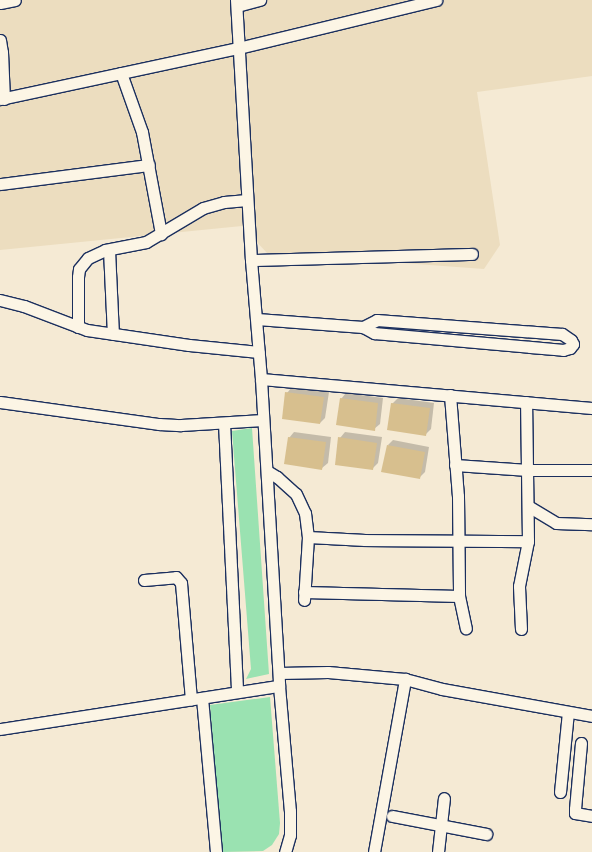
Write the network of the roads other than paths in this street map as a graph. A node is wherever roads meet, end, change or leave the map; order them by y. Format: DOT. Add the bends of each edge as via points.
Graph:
graph roads {
  1 [pos="15,0"];
  2 [pos="260,0"];
  3 [pos="436,0"];
  4 [pos="0,3"];
  5 [pos="236,3"];
  6 [pos="401,4"];
  7 [pos="0,40"];
  8 [pos="238,48"];
  9 [pos="121,73"];
  10 [pos="2,99"];
  11 [pos="149,165"];
  12 [pos="0,184"];
  13 [pos="247,200"];
  14 [pos="161,234"];
  15 [pos="109,250"];
  16 [pos="472,254"];
  17 [pos="251,260"];
  18 [pos="2,298"];
  19 [pos="257,319"];
  20 [pos="78,327"];
  21 [pos="363,327"];
  22 [pos="113,334"];
  23 [pos="259,352"];
  24 [pos="262,380"];
  25 [pos="450,395"];
  26 [pos="0,402"];
  27 [pos="526,402"];
  28 [pos="592,408"];
  29 [pos="263,420"];
  30 [pos="224,423"];
  31 [pos="455,465"];
  32 [pos="528,470"];
  33 [pos="592,470"];
  34 [pos="267,471"];
  35 [pos="528,506"];
  36 [pos="592,524"];
  37 [pos="308,537"];
  38 [pos="459,541"];
  39 [pos="528,541"];
  40 [pos="144,580"];
  41 [pos="459,596"];
  42 [pos="466,628"];
  43 [pos="520,628"];
  44 [pos="279,673"];
  45 [pos="405,679"];
  46 [pos="279,686"];
  47 [pos="237,692"];
  48 [pos="196,699"];
  49 [pos="568,712"];
  50 [pos="592,716"];
  51 [pos="0,728"];
  52 [pos="581,743"];
  53 [pos="560,792"];
  54 [pos="444,798"];
  55 [pos="392,816"];
  56 [pos="592,816"];
  57 [pos="440,825"];
  58 [pos="486,834"];
  59 [pos="216,852"];
  60 [pos="285,852"];
  61 [pos="374,852"];
  62 [pos="438,852"];
  1 -- 4 [label="street"];
  2 -- 5 [label="street"];
  3 -- 6 [label="street"];
  5 -- 8 [label="street"];
  6 -- 8 [label="street"];
  7 -- 10 [label="street"];
  8 -- 9 [label="street"];
  8 -- 13 [label="street"];
  9 -- 10 [label="street"];
  9 -- 11 [label="street" via="137,116"];
  11 -- 12 [label="street"];
  11 -- 14 [label="street"];
  13 -- 14 [label="street" via="203,208"];
  13 -- 17 [label="street"];
  14 -- 15 [label="street" via="146,242"];
  15 -- 20 [label="street" via="88,258 79,269"];
  15 -- 22 [label="street"];
  16 -- 17 [label="street"];
  17 -- 19 [label="street"];
  18 -- 20 [label="street"];
  19 -- 21 [label="street"];
  19 -- 23 [label="street"];
  20 -- 22 [label="street"];
  21 -- 21 [label="street" via="374,334 563,350 573,344 562,334 377,320"];
  22 -- 23 [label="street"];
  23 -- 24 [label="street"];
  24 -- 25 [label="street"];
  24 -- 29 [label="street"];
  25 -- 27 [label="street"];
  25 -- 31 [label="street"];
  26 -- 30 [label="street" via="159,424"];
  27 -- 28 [label="street"];
  27 -- 32 [label="street"];
  29 -- 30 [label="street"];
  29 -- 34 [label="street"];
  30 -- 47 [label="street"];
  31 -- 32 [label="street"];
  31 -- 38 [label="street"];
  32 -- 33 [label="street"];
  32 -- 35 [label="street"];
  34 -- 37 [label="street" via="296,494 305,513"];
  34 -- 44 [label="street"];
  35 -- 36 [label="street" via="556,523"];
  35 -- 39 [label="street"];
  37 -- 38 [label="street"];
  37 -- 41 [label="street" via="304,596"];
  38 -- 39 [label="street"];
  38 -- 41 [label="street"];
  39 -- 43 [label="street" via="519,586"];
  40 -- 48 [label="street" via="176,577 181,584"];
  41 -- 42 [label="street"];
  44 -- 45 [label="street" via="328,672"];
  44 -- 46 [label="street"];
  45 -- 49 [label="street"];
  45 -- 61 [label="street"];
  46 -- 47 [label="street"];
  46 -- 60 [label="street" via="290,811 290,835"];
  47 -- 48 [label="street"];
  48 -- 51 [label="street"];
  48 -- 59 [label="street"];
  49 -- 50 [label="street"];
  49 -- 53 [label="street"];
  52 -- 56 [label="street" via="575,813"];
  54 -- 57 [label="street"];
  55 -- 57 [label="street"];
  57 -- 58 [label="street"];
  57 -- 62 [label="street"];
}
